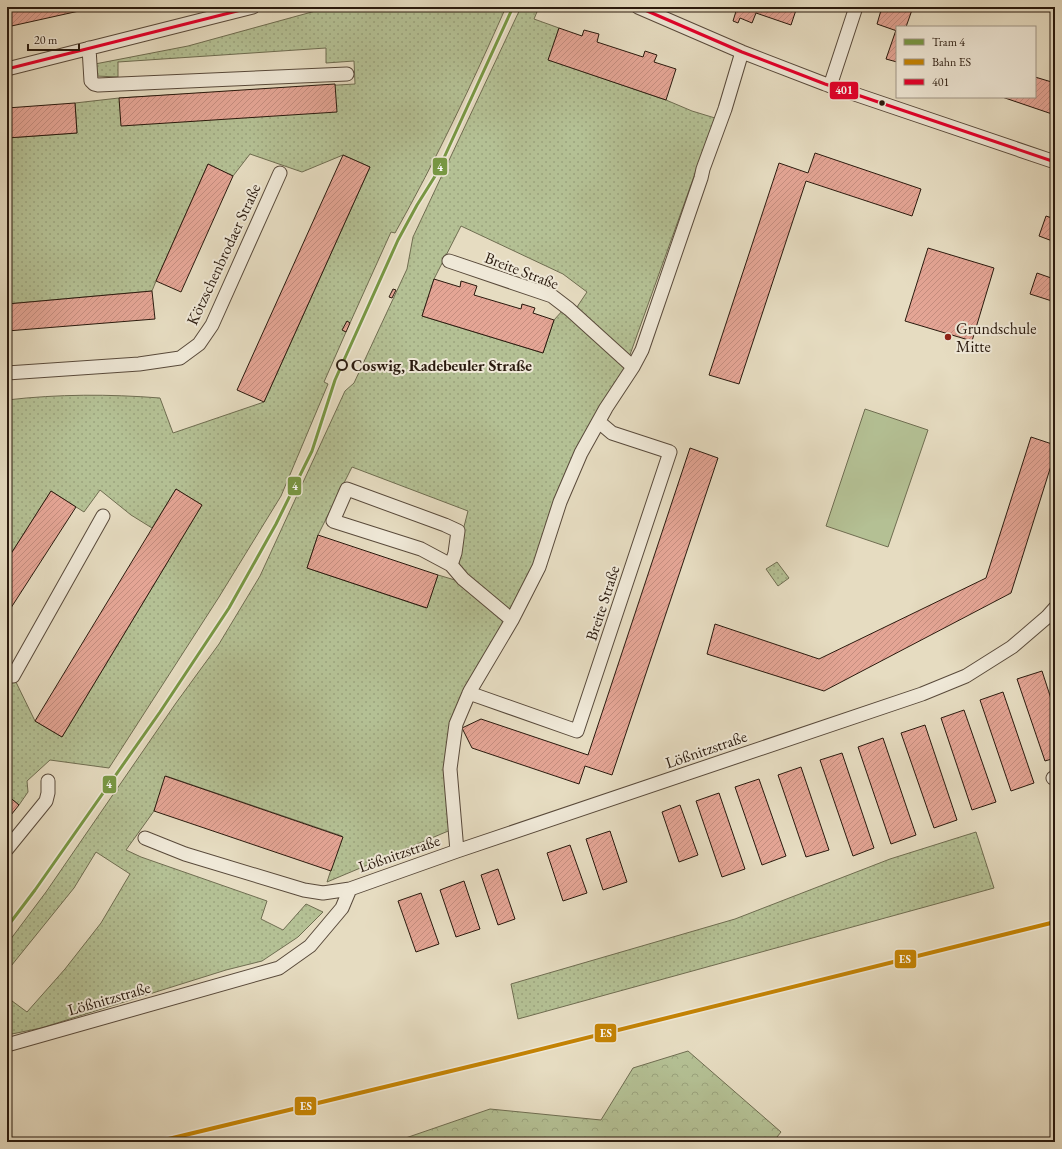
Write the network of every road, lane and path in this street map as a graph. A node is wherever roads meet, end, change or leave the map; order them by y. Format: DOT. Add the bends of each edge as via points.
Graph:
graph roads {
  1 [pos="253,7"];
  2 [pos="638,7"];
  3 [pos="856,7"];
  4 [pos="89,48"];
  5 [pos="742,52"];
  6 [pos="7,69"];
  7 [pos="347,74"];
  8 [pos="830,86"];
  9 [pos="1055,162"];
  10 [pos="280,173"];
  11 [pos="449,261"];
  12 [pos="633,367"];
  13 [pos="7,374"];
  14 [pos="599,422"];
  15 [pos="103,516"];
  16 [pos="451,565"];
  17 [pos="1055,608"];
  18 [pos="512,620"];
  19 [pos="7,676"];
  20 [pos="469,693"];
  21 [pos="48,782"];
  22 [pos="145,838"];
  23 [pos="7,849"];
  24 [pos="457,851"];
  25 [pos="350,889"];
  26 [pos="7,1045"];
  1 -- 4 [label="street"];
  2 -- 5 [label="street"];
  3 -- 8 [label="street"];
  4 -- 6 [label="street"];
  4 -- 7 [label="street" via="91,81 94,84"];
  5 -- 8 [label="street"];
  5 -- 12 [label="street" via="725,109 642,350"];
  8 -- 9 [label="street"];
  10 -- 13 [label="street, Kötzschenbrodaer Straße" via="212,325 199,344 185,355 139,364"];
  11 -- 12 [label="street, Breite Straße" via="552,296"];
  12 -- 14 [label="street"];
  14 -- 18 [label="street" via="581,453 560,502 539,567"];
  14 -- 20 [label="street, Breite Straße" via="612,433 670,452 577,731"];
  15 -- 19 [label="street" via="13,676"];
  16 -- 16 [label="street" via="421,549 333,521 347,489 458,531"];
  16 -- 18 [label="street"];
  17 -- 24 [label="street, Lößnitzstraße" via="1012,647 961,679 915,697"];
  18 -- 20 [label="street"];
  20 -- 24 [label="street" via="456,724 450,769"];
  21 -- 23 [label="street" via="46,802"];
  22 -- 25 [label="street, Lößnitzstraße" via="185,854 304,890 323,893"];
  24 -- 25 [label="street, Lößnitzstraße"];
  25 -- 26 [label="street, Lößnitzstraße" via="342,908 310,946 279,968"];
}
